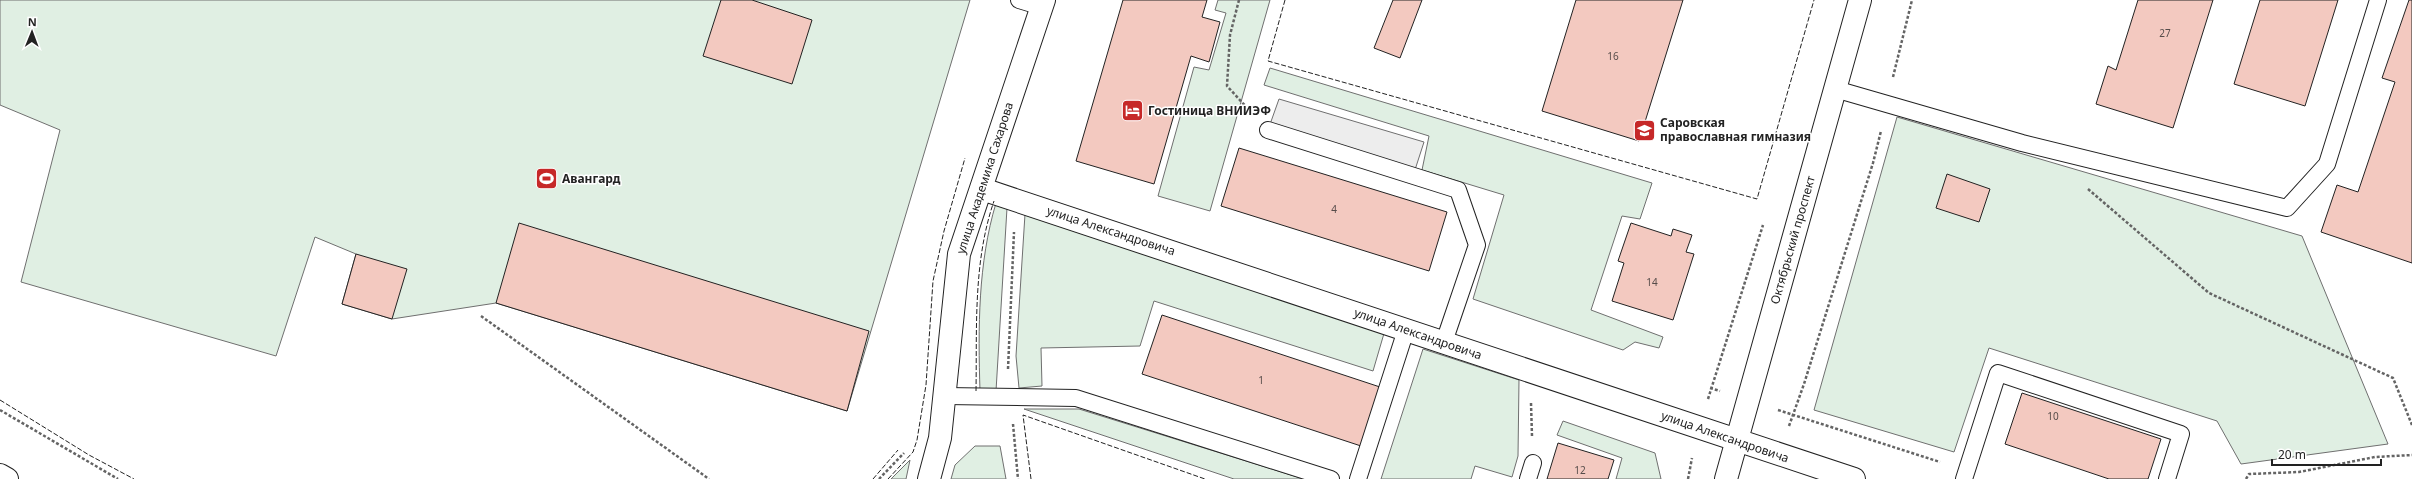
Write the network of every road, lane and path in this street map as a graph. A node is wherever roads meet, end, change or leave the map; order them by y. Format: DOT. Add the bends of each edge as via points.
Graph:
graph roads {
  1 [pos="1019,0"];
  2 [pos="1239,0"];
  3 [pos="1860,0"];
  4 [pos="1912,0"];
  5 [pos="2378,0"];
  6 [pos="1043,4"];
  7 [pos="1835,89"];
  8 [pos="1887,104"];
  9 [pos="1268,130"];
  10 [pos="2084,185"];
  11 [pos="982,189"];
  12 [pos="1765,219"];
  13 [pos="1014,230"];
  14 [pos="480,316"];
  15 [pos="1406,330"];
  16 [pos="1444,342"];
  17 [pos="945,396"];
  18 [pos="1010,397"];
  19 [pos="1749,399"];
  20 [pos="1531,400"];
  21 [pos="0,410"];
  22 [pos="1793,415"];
  23 [pos="2412,425"];
  24 [pos="1737,441"];
  25 [pos="2412,455"];
  26 [pos="1692,459"];
  27 [pos="1533,463"];
  28 [pos="0,475"];
  29 [pos="1966,475"];
  30 [pos="7,479"];
  31 [pos="118,479"];
  32 [pos="709,479"];
  33 [pos="929,479"];
  34 [pos="1018,479"];
  35 [pos="1331,479"];
  36 [pos="1358,479"];
  37 [pos="1528,479"];
  38 [pos="1688,479"];
  39 [pos="1726,479"];
  40 [pos="1854,479"];
  41 [pos="2167,479"];
  42 [pos="2246,479"];
  1 -- 6 [label="lane"];
  2 -- 9 [label="path" via="1230,35 1227,86"];
  3 -- 7 [label="street, Октябрьский проспект"];
  4 -- 8 [label="path"];
  5 -- 8 [label="lane" via="2327,164 2286,208 2045,149"];
  6 -- 11 [label="street, улица Академика Сахарова"];
  7 -- 8 [label="lane"];
  7 -- 19 [label="street, Октябрьский проспект"];
  8 -- 22 [label="path" via="1873,163"];
  9 -- 16 [label="lane" via="1458,190 1477,245"];
  10 -- 23 [label="path" via="2209,293 2393,378"];
  11 -- 15 [label="street, улица Александровича"];
  11 -- 17 [label="street, улица Академика Сахарова" via="959,254"];
  12 -- 19 [label="path" via="1710,388"];
  13 -- 18 [label="path" via="1008,369"];
  14 -- 32 [label="path"];
  15 -- 16 [label="street, улица Александровича"];
  15 -- 36 [label="lane"];
  16 -- 24 [label="street, улица Александровича"];
  17 -- 18 [label="lane"];
  17 -- 33 [label="street, улица Академика Сахарова" via="940,438"];
  18 -- 34 [label="path"];
  18 -- 35 [label="lane" via="1076,398"];
  19 -- 22 [label="path"];
  19 -- 24 [label="street, Октябрьский проспект"];
  20 -- 27 [label="path"];
  21 -- 31 [label="path"];
  22 -- 29 [label="path"];
  24 -- 39 [label="street, Октябрьский проспект"];
  24 -- 40 [label="street, улица Александровича"];
  25 -- 42 [label="path" via="2375,457 2299,472 2249,474"];
  26 -- 38 [label="path"];
  27 -- 37 [label="lane"];
  28 -- 30 [label="street"];
  29 -- 41 [label="lane" via="1998,373 2181,434"];
}
